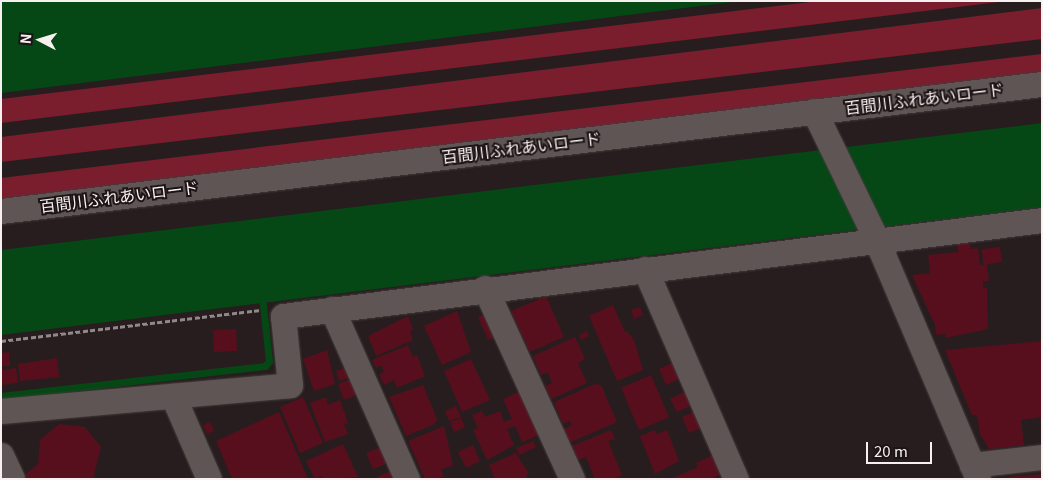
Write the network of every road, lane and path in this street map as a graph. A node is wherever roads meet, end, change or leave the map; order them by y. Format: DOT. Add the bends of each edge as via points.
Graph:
graph roads {
  1 [pos="1042,84"];
  2 [pos="814,111"];
  3 [pos="1,211"];
  4 [pos="1042,220"];
  5 [pos="873,233"];
  6 [pos="644,269"];
  7 [pos="485,288"];
  8 [pos="332,309"];
  9 [pos="256,310"];
  10 [pos="1,341"];
  11 [pos="173,396"];
  12 [pos="1,411"];
  13 [pos="1,455"];
  14 [pos="1042,457"];
  15 [pos="975,472"];
  16 [pos="12,479"];
  17 [pos="209,479"];
  18 [pos="407,479"];
  19 [pos="572,479"];
  20 [pos="736,479"];
  1 -- 2 [label="street, 百間川ふれあいロード"];
  2 -- 3 [label="street, 百間川ふれあいロード"];
  2 -- 5 [label="street"];
  4 -- 5 [label="street"];
  5 -- 6 [label="street"];
  5 -- 15 [label="street"];
  6 -- 7 [label="street"];
  6 -- 20 [label="street"];
  7 -- 8 [label="street"];
  7 -- 19 [label="street"];
  8 -- 11 [label="street" via="282,316 290,385"];
  8 -- 18 [label="street"];
  9 -- 10 [label="path"];
  11 -- 12 [label="street"];
  11 -- 17 [label="street"];
  13 -- 16 [label="street"];
  14 -- 15 [label="street"];
}
